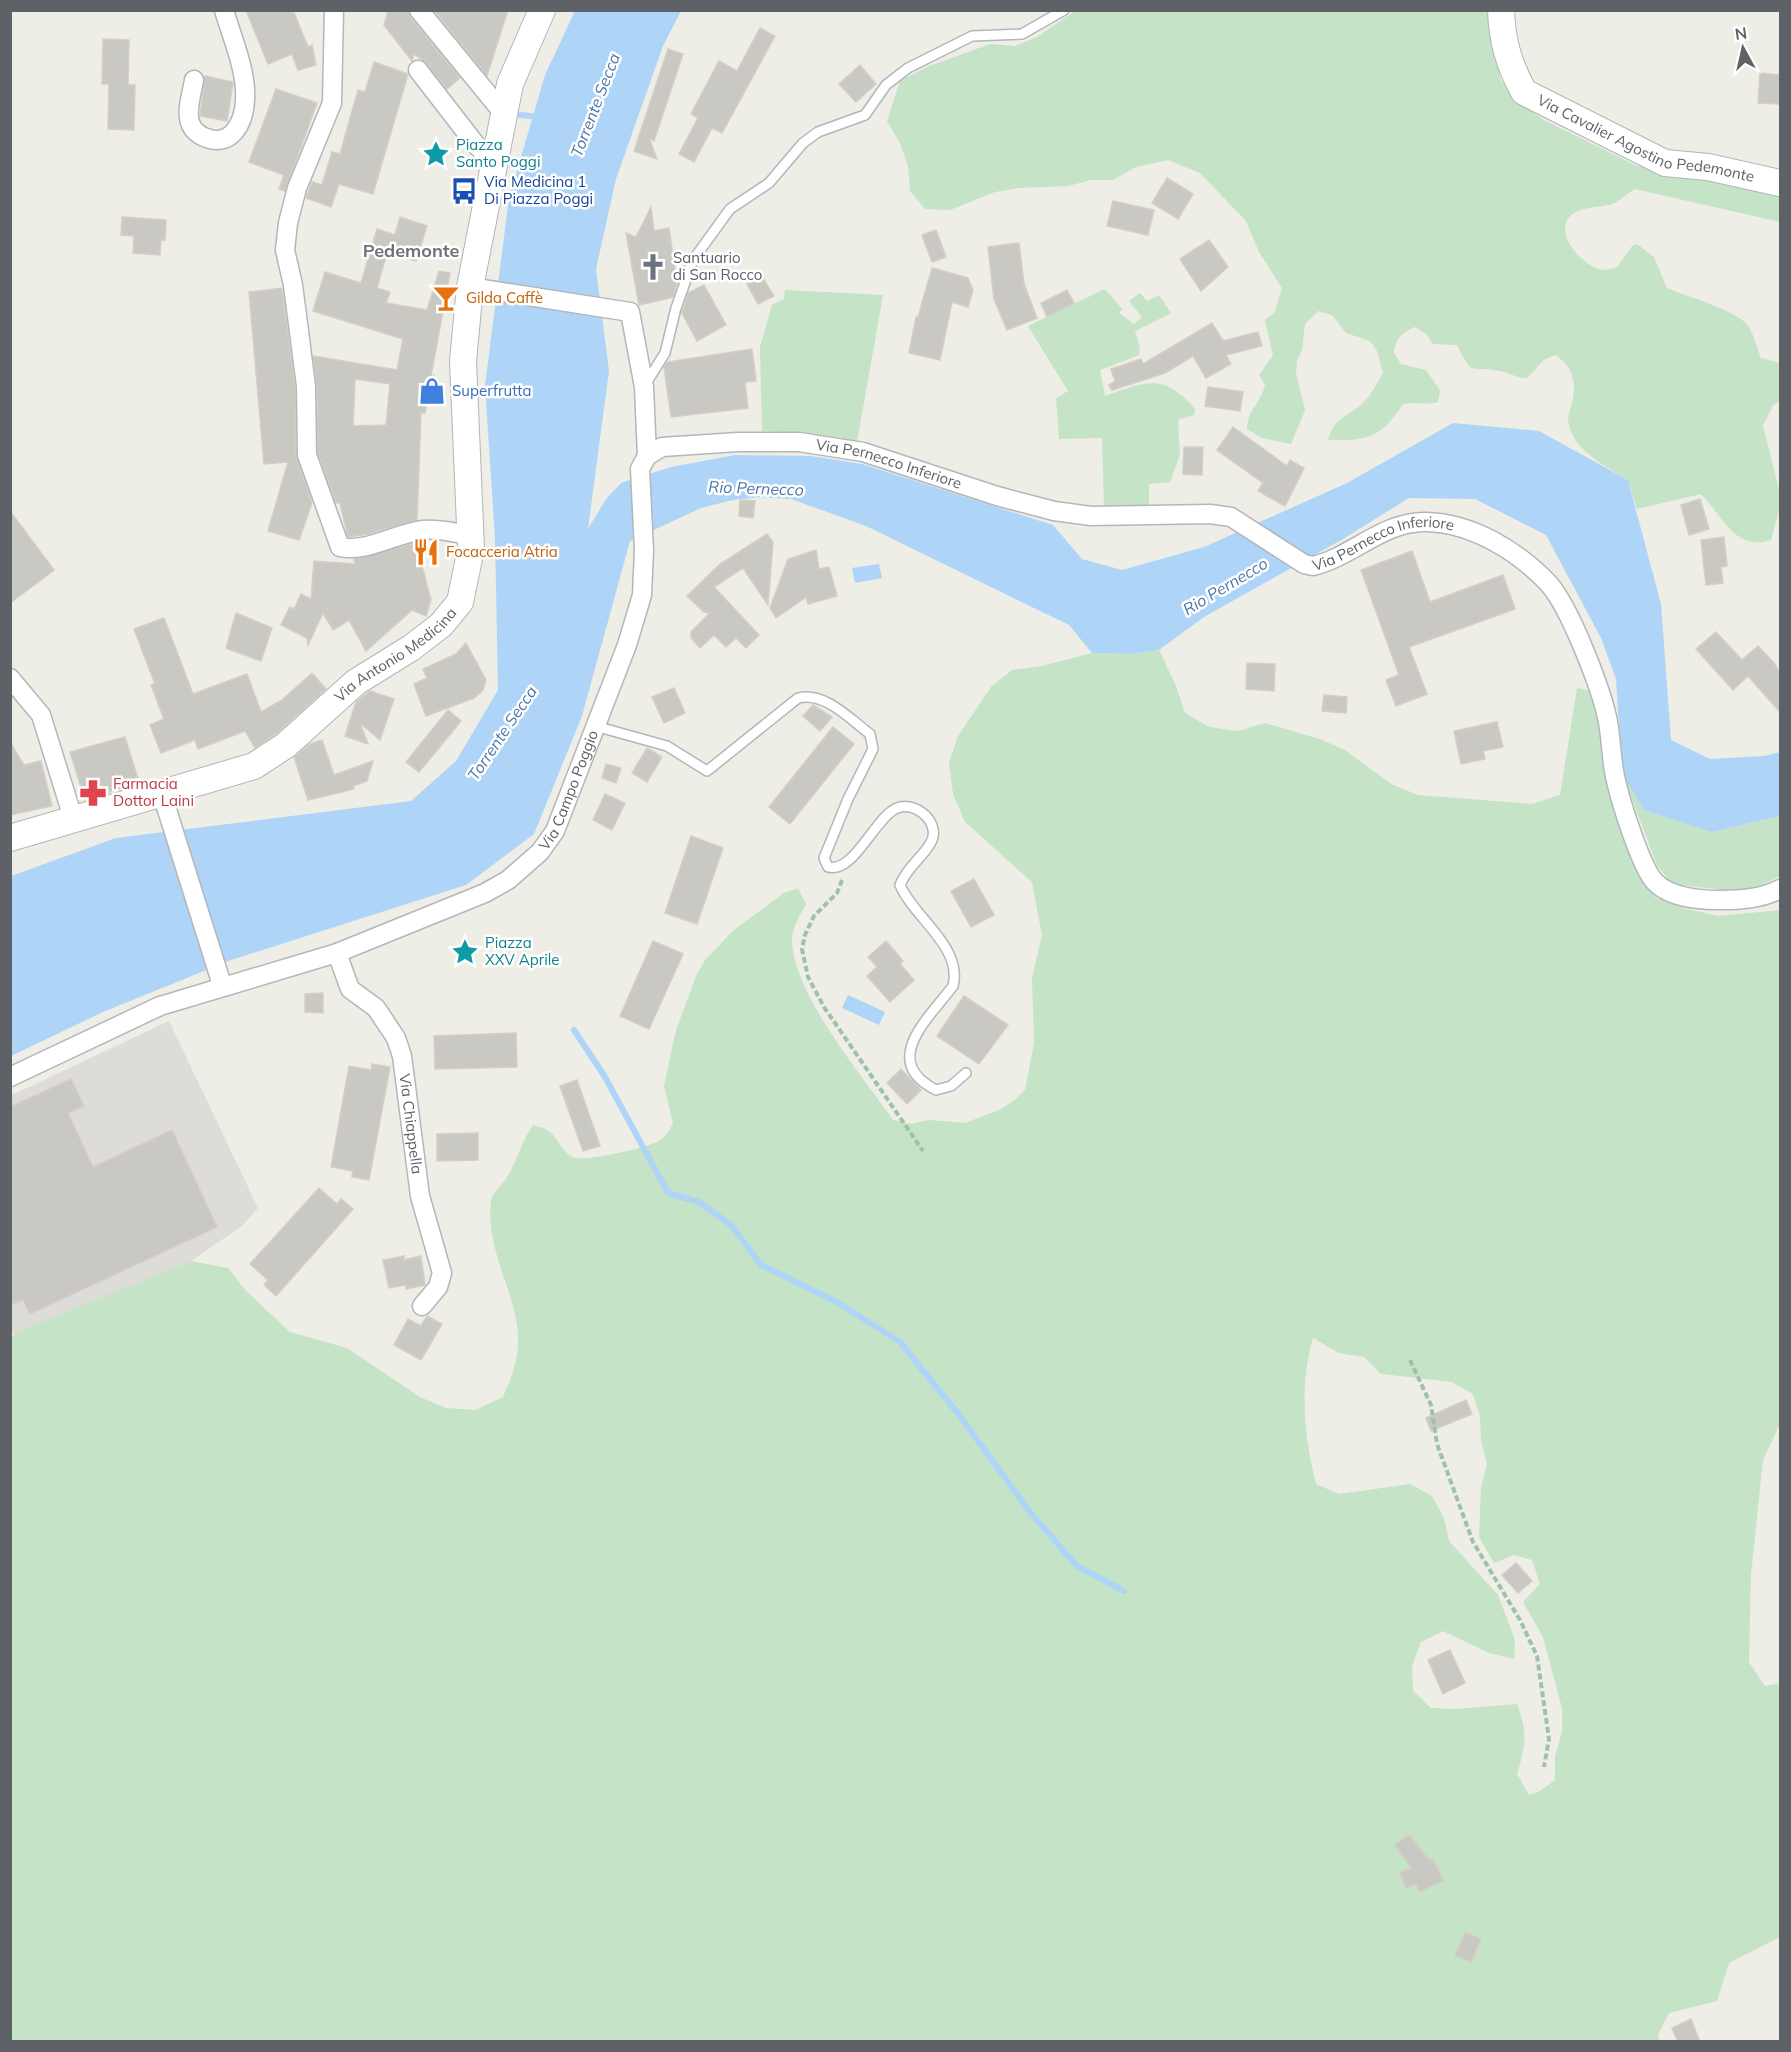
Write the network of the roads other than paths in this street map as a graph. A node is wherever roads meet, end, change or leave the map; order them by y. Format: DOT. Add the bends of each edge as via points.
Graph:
graph roads {
  1 [pos="224,10"];
  2 [pos="334,10"];
  3 [pos="419,10"];
  4 [pos="542,10"];
  5 [pos="1064,10"];
  6 [pos="1501,10"];
  7 [pos="418,70"];
  8 [pos="194,80"];
  9 [pos="504,114"];
  10 [pos="496,163"];
  11 [pos="1780,183"];
  12 [pos="476,288"];
  13 [pos="644,387"];
  14 [pos="643,463"];
  15 [pos="470,535"];
  16 [pos="10,678"];
  17 [pos="595,726"];
  18 [pos="166,806"];
  19 [pos="73,818"];
  20 [pos="10,838"];
  21 [pos="1780,889"];
  22 [pos="337,953"];
  23 [pos="221,979"];
  24 [pos="966,1073"];
  25 [pos="10,1077"];
  26 [pos="422,1306"];
  1 -- 8 [label="street" via="246,99 242,118 230,138 209,140 191,126"];
  2 -- 15 [label="street" via="332,102 297,188 285,250 306,386 307,455 340,547 349,549 425,530"];
  3 -- 9 [label="street"];
  4 -- 9 [label="main road, Via Antonio Medicina" via="510,84"];
  5 -- 13 [label="lane" via="1022,34 972,36 908,68 886,85 865,115 818,132 770,183 730,209 693,260 665,353"];
  6 -- 11 [label="main road, Via Cavalier Agostino Pedemonte" via="1502,38 1524,92 1665,163 1708,167"];
  7 -- 10 [label="street" via="476,145"];
  9 -- 10 [label="main road, Via Antonio Medicina"];
  10 -- 12 [label="main road, Via Antonio Medicina"];
  12 -- 13 [label="street, Via Campo Poggio" via="630,312"];
  12 -- 15 [label="main road, Via Antonio Medicina" via="463,361"];
  13 -- 14 [label="street, Via Campo Poggio"];
  14 -- 17 [label="street, Via Campo Poggio" via="642,595"];
  14 -- 21 [label="street, Via Pernecco Inferiore" via="662,447 799,442 863,452 1054,511 1091,516 1231,517 1304,564 1323,563 1396,527 1423,522 1451,524 1493,541 1519,557 1550,586 1562,606 1607,717 1614,774 1646,870 1656,883 1676,895 1707,900 1741,900"];
  15 -- 18 [label="main road, Via Antonio Medicina" via="467,577 460,602 441,625 356,682 286,745 255,766"];
  16 -- 19 [label="street" via="41,715"];
  17 -- 22 [label="street, Via Campo Poggio" via="555,831 540,852 508,880 485,893"];
  17 -- 24 [label="lane" via="667,747 707,771 798,698 810,694 870,734 873,749 824,858 828,867 846,865 888,813 898,807 911,806 924,813 933,828 932,840 906,870 900,885 956,968 953,986 911,1042 908,1054 913,1071 924,1084 936,1090 951,1086"];
  18 -- 19 [label="main road, Via Antonio Medicina"];
  18 -- 23 [label="street"];
  19 -- 20 [label="main road, Via Antonio Medicina"];
  22 -- 23 [label="street, Via Campo Poggio"];
  22 -- 26 [label="street, Via Chiappella" via="350,989 376,1008 396,1038 402,1056 420,1196 442,1273 438,1287"];
  23 -- 25 [label="street, Via Campo Poggio"];
}
